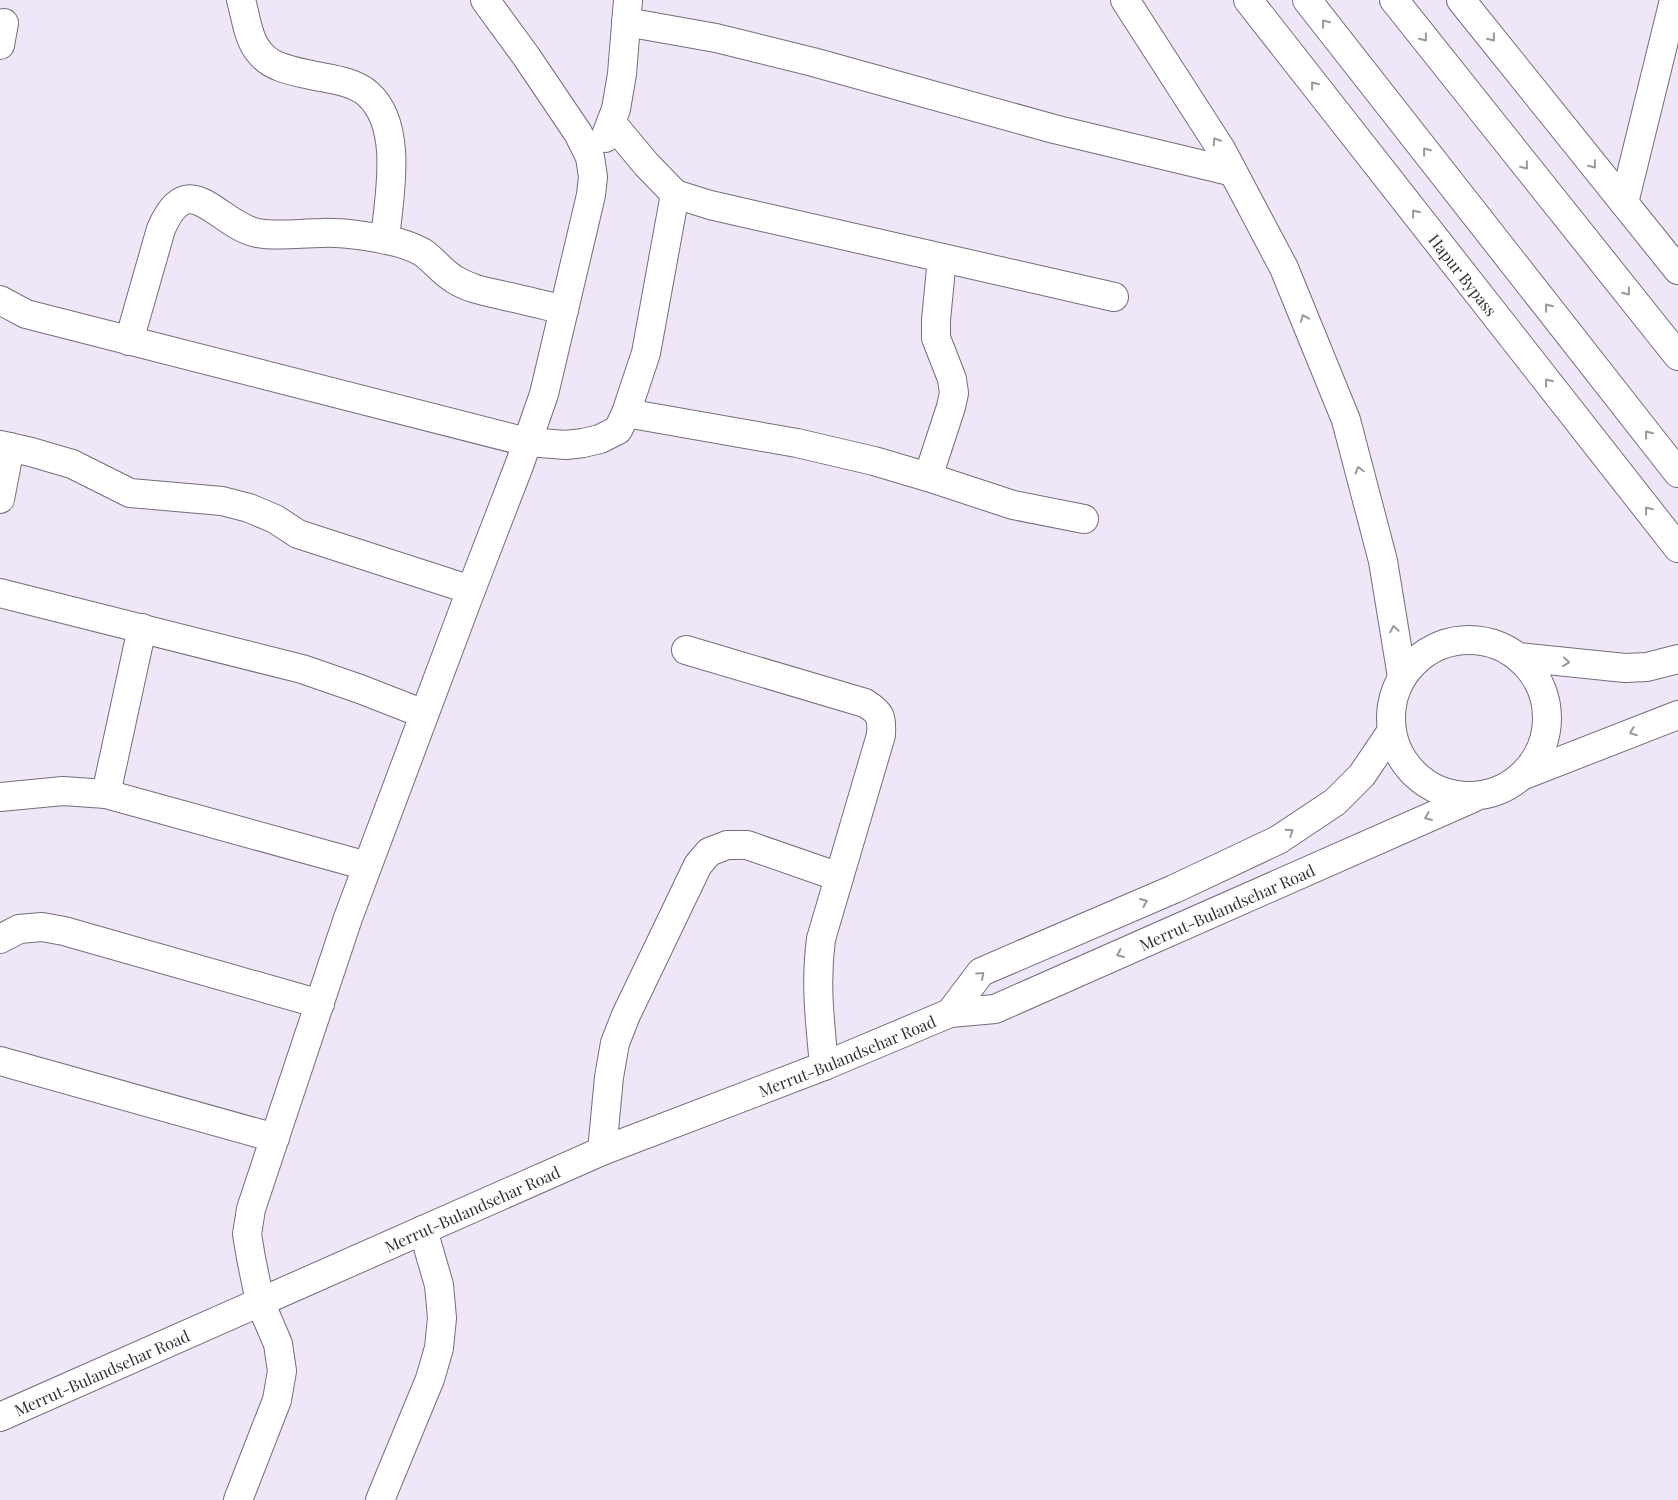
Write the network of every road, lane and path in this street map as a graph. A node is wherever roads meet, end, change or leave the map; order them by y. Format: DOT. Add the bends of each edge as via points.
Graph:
graph roads {
  1 [pos="241,0"];
  2 [pos="486,0"];
  3 [pos="1125,0"];
  4 [pos="1248,0"];
  5 [pos="1307,0"];
  6 [pos="1394,0"];
  7 [pos="1461,0"];
  8 [pos="1674,0"];
  9 [pos="627,11"];
  10 [pos="611,122"];
  11 [pos="590,157"];
  12 [pos="1233,172"];
  13 [pos="675,194"];
  14 [pos="1624,203"];
  15 [pos="385,239"];
  16 [pos="942,258"];
  17 [pos="1678,270"];
  18 [pos="1114,297"];
  19 [pos="0,300"];
  20 [pos="564,310"];
  21 [pos="129,341"];
  22 [pos="1678,356"];
  23 [pos="626,413"];
  24 [pos="527,442"];
  25 [pos="5,446"];
  26 [pos="1678,473"];
  27 [pos="928,477"];
  28 [pos="0,499"];
  29 [pos="1084,519"];
  30 [pos="1678,548"];
  31 [pos="471,590"];
  32 [pos="0,593"];
  33 [pos="142,628"];
  34 [pos="686,650"];
  35 [pos="1518,657"];
  36 [pos="1678,658"];
  37 [pos="1402,677"];
  38 [pos="424,714"];
  39 [pos="1678,715"];
  40 [pos="1391,732"];
  41 [pos="1524,775"];
  42 [pos="106,794"];
  43 [pos="0,797"];
  44 [pos="1473,798"];
  45 [pos="367,866"];
  46 [pos="839,877"];
  47 [pos="0,939"];
  48 [pos="320,1004"];
  49 [pos="950,1013"];
  50 [pos="0,1061"];
  51 [pos="824,1066"];
  52 [pos="275,1138"];
  53 [pos="602,1151"];
  54 [pos="423,1230"];
  55 [pos="260,1302"];
  56 [pos="0,1418"];
  57 [pos="238,1500"];
  58 [pos="380,1500"];
  1 -- 15 [label="main road" via="253,41 269,62 285,69 354,85 368,93 379,107 392,155"];
  2 -- 11 [label="main road" via="578,133"];
  12 -- 3 [label="main road, one-way"];
  30 -- 4 [label="main road, Hapur Bypass, one-way"];
  26 -- 5 [label="main road, one-way"];
  6 -- 22 [label="main road, one-way"];
  7 -- 14 [label="main road, one-way"];
  8 -- 14 [label="main road"];
  9 -- 10 [label="main road" via="622,74"];
  9 -- 12 [label="main road" via="1054,129"];
  10 -- 11 [label="main road"];
  10 -- 13 [label="main road"];
  11 -- 20 [label="main road" via="591,195"];
  37 -- 12 [label="main road, one-way" via="1383,561 1346,420 1284,268"];
  13 -- 16 [label="main road" via="710,206"];
  13 -- 23 [label="main road" via="646,353"];
  14 -- 17 [label="main road"];
  15 -- 20 [label="main road" via="423,253 454,279 476,289"];
  15 -- 21 [label="main road" via="325,232 258,233 237,225 204,203 185,198 167,215 161,229"];
  16 -- 18 [label="main road"];
  16 -- 27 [label="main road" via="936,338 954,393"];
  19 -- 21 [label="main road" via="26,314"];
  20 -- 24 [label="main road" via="544,394"];
  21 -- 24 [label="main road"];
  23 -- 24 [label="main road" via="618,430 600,439 566,445"];
  23 -- 27 [label="main road" via="797,443"];
  24 -- 31 [label="main road"];
  25 -- 28 [label="main road"];
  25 -- 31 [label="main road" via="72,464 130,493 213,500 249,508 298,534"];
  27 -- 29 [label="main road" via="1013,505"];
  31 -- 38 [label="main road"];
  32 -- 33 [label="main road"];
  33 -- 38 [label="main road" via="302,670"];
  33 -- 42 [label="main road"];
  34 -- 46 [label="main road" via="865,703 876,710 882,720 881,736"];
  35 -- 36 [label="main road, one-way" via="1624,668"];
  35 -- 37 [label="main road" via="1484,641 1446,643 1429,650"];
  35 -- 41 [label="main road" via="1541,687 1547,724 1544,743"];
  37 -- 40 [label="main road" via="1394,694"];
  38 -- 45 [label="main road"];
  39 -- 41 [label="main road, one-way"];
  40 -- 44 [label="main road" via="1407,766 1420,780 1436,790"];
  49 -- 40 [label="main road, Merrut-Bulandsehar Road, one-way" via="981,972 1174,889 1278,840 1335,802 1362,775"];
  41 -- 44 [label="main road" via="1509,787"];
  42 -- 43 [label="main road" via="63,791"];
  42 -- 45 [label="main road"];
  44 -- 49 [label="main road, Merrut-Bulandsehar Road, one-way" via="995,1009"];
  45 -- 48 [label="main road"];
  46 -- 51 [label="main road" via="821,939 817,967"];
  46 -- 53 [label="main road" via="747,845 727,845 709,852 698,865 615,1043 608,1077"];
  47 -- 48 [label="main road" via="19,929 42,927 64,930"];
  48 -- 52 [label="main road"];
  49 -- 51 [label="main road, Merrut-Bulandsehar Road"];
  50 -- 52 [label="main road"];
  51 -- 53 [label="main road, Merrut-Bulandsehar Road"];
  52 -- 55 [label="main road" via="251,1209 247,1234"];
  53 -- 54 [label="main road, Merrut-Bulandsehar Road"];
  54 -- 55 [label="main road, Merrut-Bulandsehar Road"];
  54 -- 58 [label="main road" via="439,1285 442,1318 439,1348 430,1379"];
  55 -- 56 [label="main road, Merrut-Bulandsehar Road"];
  55 -- 57 [label="main road" via="278,1344 282,1371 277,1400"];
}
